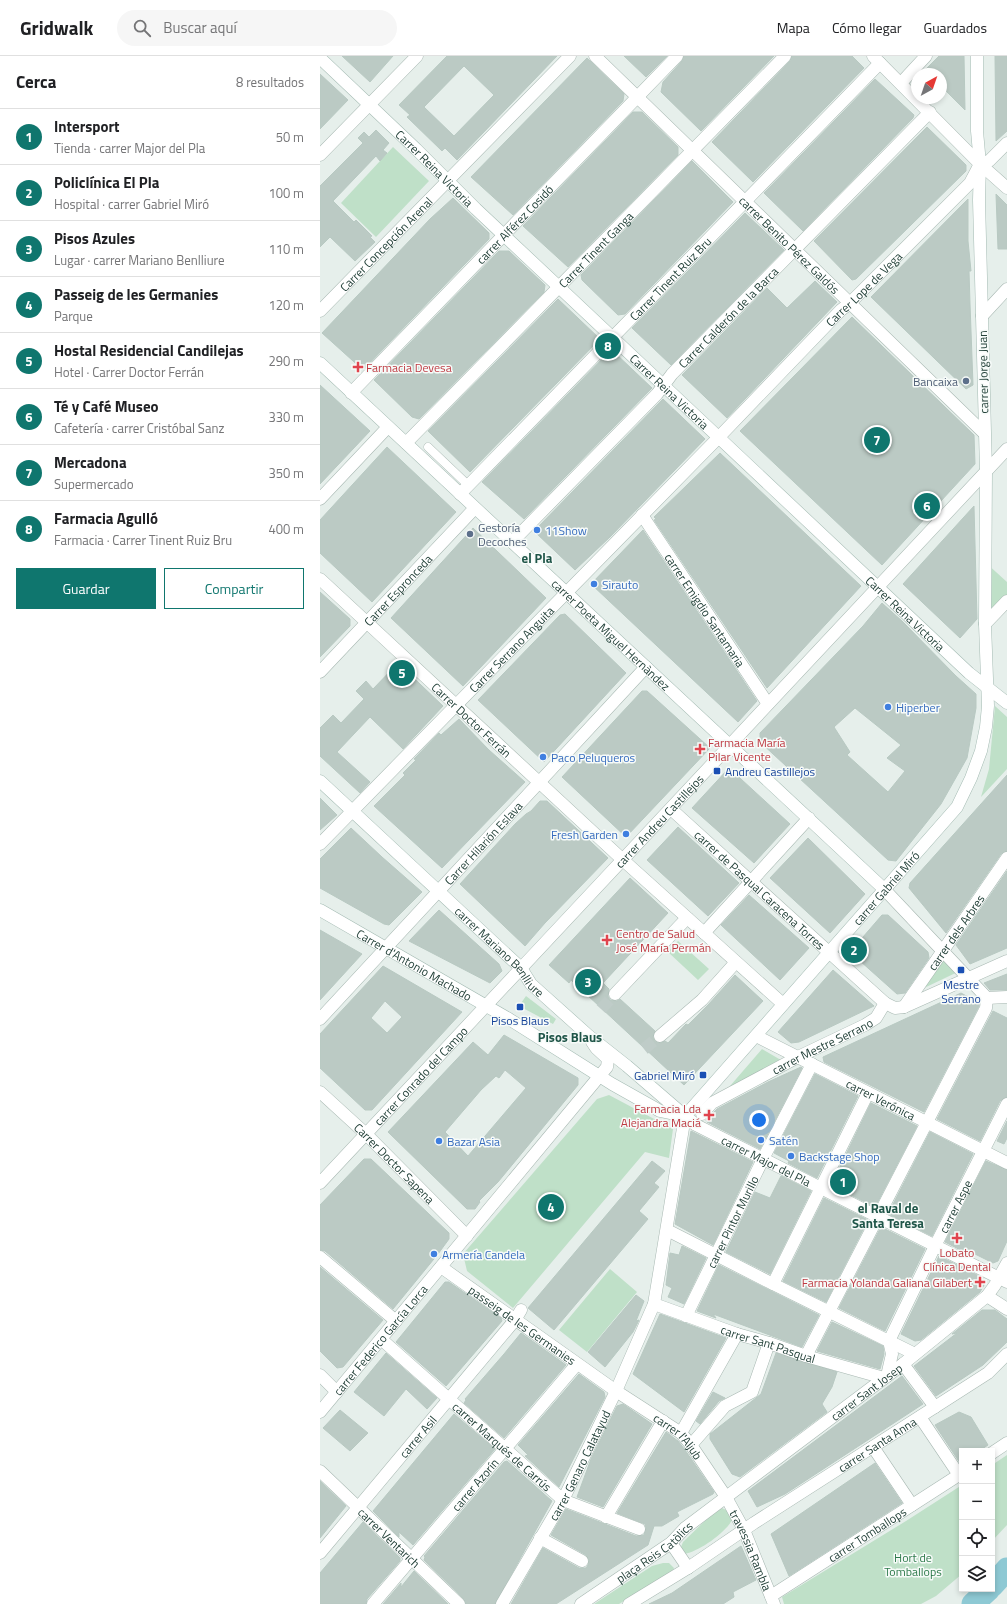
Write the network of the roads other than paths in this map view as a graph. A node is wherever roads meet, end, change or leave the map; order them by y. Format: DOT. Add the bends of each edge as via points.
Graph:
graph roads {
  1 [pos="417,56"];
  2 [pos="570,56"];
  3 [pos="595,56"];
  4 [pos="677,56"];
  5 [pos="784,56"];
  6 [pos="926,56"];
  7 [pos="976,56"];
  8 [pos="320,58"];
  9 [pos="876,60"];
  10 [pos="901,83"];
  11 [pos="638,97"];
  12 [pos="369,105"];
  13 [pos="930,112"];
  14 [pos="1007,143"];
  15 [pos="692,151"];
  16 [pos="320,155"];
  17 [pos="980,164"];
  18 [pos="447,181"];
  19 [pos="1007,188"];
  20 [pos="745,202"];
  21 [pos="504,235"];
  22 [pos="794,250"];
  23 [pos="559,287"];
  24 [pos="1007,289"];
  25 [pos="850,304"];
  26 [pos="320,311"];
  27 [pos="982,316"];
  28 [pos="613,337"];
  29 [pos="320,363"];
  30 [pos="664,385"];
  31 [pos="351,393"];
  32 [pos="388,427"];
  33 [pos="984,433"];
  34 [pos="719,437"];
  35 [pos="406,443"];
  36 [pos="428,447"];
  37 [pos="1007,449"];
  38 [pos="986,471"];
  39 [pos="464,489"];
  40 [pos="320,500"];
  41 [pos="475,508"];
  42 [pos="642,515"];
  43 [pos="512,542"];
  44 [pos="320,579"];
  45 [pos="878,586"];
  46 [pos="566,593"];
  47 [pos="1007,601"];
  48 [pos="368,623"];
  49 [pos="985,624"];
  50 [pos="646,667"];
  51 [pos="320,672"];
  52 [pos="988,688"];
  53 [pos="1007,703"];
  54 [pos="768,704"];
  55 [pos="455,705"];
  56 [pos="730,745"];
  57 [pos="320,781"];
  58 [pos="539,782"];
  59 [pos="670,809"];
  60 [pos="352,811"];
  61 [pos="808,818"];
  62 [pos="320,844"];
  63 [pos="1007,858"];
  64 [pos="623,860"];
  65 [pos="751,881"];
  66 [pos="884,889"];
  67 [pos="438,890"];
  68 [pos="320,910"];
  69 [pos="687,918"];
  70 [pos="704,933"];
  71 [pos="385,948"];
  72 [pos="942,950"];
  73 [pos="829,952"];
  74 [pos="1007,961"];
  75 [pos="736,962"];
  76 [pos="521,968"];
  77 [pos="968,979"];
  78 [pos="615,994"];
  79 [pos="1007,997"];
  80 [pos="987,998"];
  81 [pos="885,1003"];
  82 [pos="784,1004"];
  83 [pos="486,1006"];
  84 [pos="904,1007"];
  85 [pos="320,1019"];
  86 [pos="589,1036"];
  87 [pos="660,1036"];
  88 [pos="756,1036"];
  89 [pos="798,1057"];
  90 [pos="812,1064"];
  91 [pos="600,1075"];
  92 [pos="320,1092"];
  93 [pos="868,1093"];
  94 [pos="1007,1104"];
  95 [pos="702,1114"];
  96 [pos="685,1116"];
  97 [pos="926,1122"];
  98 [pos="366,1134"];
  99 [pos="983,1151"];
  100 [pos="763,1159"];
  101 [pos="1007,1163"];
  102 [pos="320,1183"];
  103 [pos="820,1188"];
  104 [pos="877,1217"];
  105 [pos="667,1230"];
  106 [pos="467,1236"];
  107 [pos="935,1246"];
  108 [pos="716,1255"];
  109 [pos="320,1257"];
  110 [pos="441,1268"];
  111 [pos="1005,1273"];
  112 [pos="773,1284"];
  113 [pos="987,1296"];
  114 [pos="654,1304"];
  115 [pos="1007,1309"];
  116 [pos="829,1311"];
  117 [pos="518,1315"];
  118 [pos="686,1316"];
  119 [pos="396,1321"];
  120 [pos="737,1334"];
  121 [pos="381,1339"];
  122 [pos="889,1341"];
  123 [pos="770,1343"];
  124 [pos="915,1354"];
  125 [pos="1007,1354"];
  126 [pos="806,1356"];
  127 [pos="577,1364"];
  128 [pos="903,1364"];
  129 [pos="320,1375"];
  130 [pos="885,1377"];
  131 [pos="616,1391"];
  132 [pos="337,1392"];
  133 [pos="449,1399"];
  134 [pos="935,1407"];
  135 [pos="320,1412"];
  136 [pos="920,1417"];
  137 [pos="663,1421"];
  138 [pos="681,1433"];
  139 [pos="1007,1443"];
  140 [pos="691,1445"];
  141 [pos="873,1446"];
  142 [pos="505,1448"];
  143 [pos="995,1451"];
  144 [pos="320,1470"];
  145 [pos="959,1473"];
  146 [pos="959,1475"];
  147 [pos="726,1497"];
  148 [pos="563,1500"];
  149 [pos="912,1505"];
  150 [pos="358,1507"];
  151 [pos="606,1517"];
  152 [pos="639,1529"];
  153 [pos="744,1530"];
  154 [pos="540,1538"];
  155 [pos="670,1542"];
  156 [pos="320,1553"];
  157 [pos="412,1558"];
  158 [pos="582,1560"];
  159 [pos="688,1568"];
  160 [pos="772,1600"];
  161 [pos="632,1603"];
  162 [pos="373,1604"];
  163 [pos="459,1604"];
  164 [pos="502,1604"];
  165 [pos="580,1604"];
  1 -- 12 [label="street"];
  2 -- 18 [label="street, Carrer Concepción Arenal"];
  3 -- 11 [label="street, carrer Benito Pérez Galdós"];
  4 -- 11 [label="street, carrer Alférez Cosidó"];
  5 -- 15 [label="street, Carrer Tinent Ganga"];
  6 -- 10 [label="street"];
  7 -- 17 [label="street, carrer Jorge Juan"];
  8 -- 12 [label="street, Carrer Reina Victoria"];
  9 -- 10 [label="street"];
  9 -- 20 [label="street, Carrer Tinent Ruiz Bru"];
  10 -- 13 [label="street"];
  11 -- 15 [label="street, carrer Benito Pérez Galdós"];
  11 -- 21 [label="street, carrer Alférez Cosidó"];
  12 -- 16 [label="street"];
  12 -- 18 [label="street, Carrer Reina Victoria"];
  13 -- 17 [label="street"];
  13 -- 22 [label="street, Carrer Calderón de la Barca"];
  14 -- 17 [label="street, Carrer Lope de Vega" via="989,161"];
  15 -- 20 [label="street, carrer Benito Pérez Galdós"];
  15 -- 23 [label="street, Carrer Tinent Ganga"];
  17 -- 19 [label="street"];
  17 -- 25 [label="street, Carrer Lope de Vega" via="970,183"];
  17 -- 27 [label="street, carrer Jorge Juan"];
  18 -- 21 [label="street, Carrer Reina Victoria"];
  18 -- 26 [label="street, Carrer Concepción Arenal"];
  20 -- 22 [label="street, carrer Benito Pérez Galdós"];
  20 -- 28 [label="street, Carrer Tinent Ruiz Bru"];
  21 -- 23 [label="street, Carrer Reina Victoria"];
  21 -- 31 [label="street, carrer Alférez Cosidó"];
  22 -- 25 [label="street, carrer Benito Pérez Galdós"];
  22 -- 30 [label="street, Carrer Calderón de la Barca"];
  23 -- 28 [label="street, Carrer Reina Victoria"];
  23 -- 35 [label="street, Carrer Tinent Ganga"];
  24 -- 27 [label="street"];
  25 -- 33 [label="street, carrer Benito Pérez Galdós"];
  25 -- 34 [label="street, Carrer Lope de Vega" via="841,310"];
  27 -- 33 [label="street, carrer Jorge Juan"];
  28 -- 30 [label="street, Carrer Reina Victoria"];
  28 -- 39 [label="street, Carrer Tinent Ruiz Bru"];
  29 -- 31 [label="street, carrer Poeta Miguel Hernàndez"];
  30 -- 34 [label="street, Carrer Reina Victoria"];
  30 -- 43 [label="street, Carrer Calderón de la Barca"];
  31 -- 32 [label="street, carrer Poeta Miguel Hernàndez"];
  32 -- 35 [label="street, carrer Poeta Miguel Hernàndez"];
  32 -- 40 [label="street"];
  33 -- 38 [label="street, carrer Jorge Juan"];
  34 -- 42 [label="street, Carrer Serrano Anguita"];
  34 -- 45 [label="street, Carrer Reina Victoria"];
  35 -- 39 [label="street, carrer Poeta Miguel Hernàndez"];
  36 -- 39 [label="lane"];
  37 -- 38 [label="street, carrer Andreu Castillejos"];
  38 -- 45 [label="street, carrer Andreu Castillejos"];
  38 -- 49 [label="street, carrer Jorge Juan"];
  39 -- 41 [label="street, carrer Poeta Miguel Hernàndez"];
  41 -- 43 [label="street, carrer Poeta Miguel Hernàndez"];
  41 -- 48 [label="street, Carrer Espronceda"];
  42 -- 46 [label="street, Carrer Serrano Anguita"];
  42 -- 54 [label="street, carrer Emigdio Santamaria"];
  43 -- 46 [label="street, carrer Poeta Miguel Hernàndez"];
  44 -- 48 [label="street, Carrer Doctor Ferrán"];
  45 -- 52 [label="street, Carrer Reina Victoria"];
  45 -- 54 [label="street, carrer Andreu Castillejos"];
  46 -- 50 [label="street, carrer Poeta Miguel Hernàndez"];
  46 -- 55 [label="street, Carrer Serrano Anguita"];
  47 -- 49 [label="street"];
  48 -- 51 [label="street, Carrer Espronceda"];
  48 -- 55 [label="street, Carrer Doctor Ferrán"];
  49 -- 52 [label="street, carrer Jorge Juan"];
  50 -- 56 [label="street, carrer Poeta Miguel Hernàndez"];
  50 -- 58 [label="street, Carrer Hilarión Eslava"];
  52 -- 53 [label="street, Carrer Reina Victoria"];
  52 -- 66 [label="street, carrer Gabriel Miró" via="986,727 981,751 956,807"];
  54 -- 56 [label="street, carrer Andreu Castillejos"];
  55 -- 58 [label="street, Carrer Doctor Ferrán"];
  55 -- 60 [label="street, Carrer Serrano Anguita"];
  56 -- 59 [label="street, carrer Andreu Castillejos"];
  56 -- 61 [label="street, carrer Poeta Miguel Hernàndez"];
  57 -- 60 [label="street, carrer Mariano Benlliure"];
  58 -- 64 [label="street, Carrer Doctor Ferrán"];
  58 -- 67 [label="street, Carrer Hilarión Eslava"];
  59 -- 64 [label="street, carrer Andreu Castillejos"];
  59 -- 65 [label="street, carrer de Pasqual Caracena Torres"];
  60 -- 62 [label="street, Carrer Serrano Anguita"];
  60 -- 67 [label="street, carrer Mariano Benlliure"];
  61 -- 65 [label="street"];
  61 -- 66 [label="street, carrer Poeta Miguel Hernàndez"];
  63 -- 72 [label="street, carrer dels Arbres"];
  64 -- 69 [label="street, Carrer Doctor Ferrán"];
  64 -- 76 [label="street, carrer Andreu Castillejos"];
  65 -- 70 [label="street"];
  65 -- 73 [label="street, carrer de Pasqual Caracena Torres"];
  66 -- 72 [label="street, carrer Poeta Miguel Hernàndez"];
  66 -- 73 [label="street, carrer Gabriel Miró"];
  67 -- 71 [label="street, Carrer Hilarión Eslava"];
  67 -- 76 [label="street, carrer Mariano Benlliure"];
  68 -- 71 [label="street, Carrer d'Antonio Machado"];
  69 -- 70 [label="street, Carrer Doctor Ferrán"];
  69 -- 78 [label="street"];
  70 -- 75 [label="street, Carrer Doctor Ferrán"];
  71 -- 83 [label="street, Carrer d'Antonio Machado"];
  71 -- 85 [label="street, Carrer Hilarión Eslava"];
  72 -- 77 [label="street, carrer Poeta Miguel Hernàndez"];
  72 -- 84 [label="street, carrer dels Arbres"];
  73 -- 81 [label="street, carrer de Pasqual Caracena Torres"];
  73 -- 82 [label="street, carrer Gabriel Miró"];
  74 -- 77 [label="street"];
  75 -- 82 [label="street, Carrer Doctor Ferrán"];
  75 -- 87 [label="street" via="702,1000"];
  76 -- 83 [label="street, carrer Conrado del Campo"];
  76 -- 86 [label="street, carrer Mariano Benlliure" via="531,984"];
  77 -- 80 [label="street, carrer Poeta Miguel Hernàndez"];
  77 -- 84 [label="street"];
  79 -- 80 [label="street"];
  80 -- 97 [label="street" via="986,1008"];
  81 -- 84 [label="street" via="895,1008"];
  81 -- 89 [label="street, carrer Mestre Serrano" via="876,1018 865,1025"];
  82 -- 88 [label="street, carrer Gabriel Miró"];
  83 -- 91 [label="street, Carrer d'Antonio Machado"];
  83 -- 98 [label="street, carrer Conrado del Campo"];
  86 -- 91 [label="street" via="596,1048 608,1059 607,1067"];
  86 -- 96 [label="street, carrer Mariano Benlliure"];
  88 -- 89 [label="street, carrer Verónica"];
  88 -- 96 [label="street, carrer Gabriel Miró"];
  89 -- 90 [label="street, carrer Verónica"];
  89 -- 95 [label="street, carrer Mestre Serrano" via="712,1103"];
  90 -- 93 [label="street, carrer Verónica"];
  90 -- 100 [label="street, carrer Pintor Murillo"];
  91 -- 96 [label="street, Carrer d'Antonio Machado" via="660,1111"];
  91 -- 106 [label="street"];
  92 -- 98 [label="street, Carrer Doctor Sapena"];
  93 -- 97 [label="street, carrer Verónica"];
  93 -- 103 [label="street"];
  94 -- 99 [label="street, carrer Aspe"];
  96 -- 100 [label="street, carrer Major del Pla" via="696,1125"];
  96 -- 105 [label="street"];
  97 -- 99 [label="street, carrer Verónica"];
  97 -- 104 [label="street"];
  98 -- 102 [label="street, carrer Conrado del Campo"];
  98 -- 106 [label="street, Carrer Doctor Sapena"];
  99 -- 101 [label="street, carrer Verónica"];
  99 -- 107 [label="street, carrer Aspe"];
  100 -- 103 [label="street, carrer Major del Pla"];
  100 -- 108 [label="street, carrer Pintor Murillo"];
  103 -- 104 [label="street, carrer Major del Pla"];
  103 -- 112 [label="street"];
  104 -- 107 [label="street, carrer Major del Pla"];
  104 -- 116 [label="street"];
  105 -- 108 [label="street"];
  105 -- 114 [label="street"];
  106 -- 110 [label="street"];
  107 -- 111 [label="street, carrer Major del Pla"];
  107 -- 122 [label="street, carrer Aspe"];
  108 -- 112 [label="street"];
  108 -- 118 [label="street, carrer Pintor Murillo"];
  109 -- 119 [label="street"];
  110 -- 117 [label="street, passeig de les Germanies"];
  110 -- 119 [label="street, carrer Federico García Lorca"];
  111 -- 113 [label="street, carrer Sant Josep"];
  112 -- 116 [label="street"];
  113 -- 115 [label="street"];
  113 -- 124 [label="street, carrer Sant Josep"];
  114 -- 118 [label="street, carrer Sant Pasqual"];
  114 -- 131 [label="street"];
  116 -- 122 [label="street"];
  116 -- 126 [label="street"];
  117 -- 127 [label="street, passeig de les Germanies"];
  117 -- 133 [label="street, carrer Asil"];
  118 -- 120 [label="street, carrer Sant Pasqual"];
  119 -- 121 [label="street, carrer Federico García Lorca"];
  120 -- 123 [label="street, carrer Sant Pasqual"];
  120 -- 138 [label="street"];
  121 -- 132 [label="street, carrer Federico García Lorca"];
  121 -- 133 [label="street, carrer Marqués de Carrús"];
  122 -- 124 [label="street"];
  122 -- 130 [label="street" via="892,1354"];
  123 -- 126 [label="street, carrer Sant Pasqual"];
  123 -- 140 [label="street" via="752,1392 725,1406"];
  124 -- 128 [label="street, carrer Sant Josep"];
  125 -- 134 [label="street, carrer Santa Anna" via="988,1373"];
  126 -- 130 [label="street, carrer Sant Pasqual"];
  127 -- 131 [label="street, passeig de les Germanies"];
  127 -- 142 [label="street, carrer Azorín"];
  128 -- 130 [label="street, carrer Sant Josep"];
  128 -- 134 [label="street"];
  129 -- 132 [label="street"];
  130 -- 147 [label="street, carrer Sant Josep"];
  131 -- 137 [label="street, carrer l'Aljub"];
  131 -- 148 [label="street, carrer Genaro Calatayud"];
  132 -- 135 [label="street, carrer Federico García Lorca"];
  133 -- 142 [label="street, carrer Marqués de Carrús"];
  133 -- 150 [label="street, carrer Asil"];
  134 -- 136 [label="street, carrer Santa Anna"];
  136 -- 141 [label="street, carrer Santa Anna"];
  136 -- 145 [label="street"];
  137 -- 138 [label="street, carrer l'Aljub"];
  137 -- 151 [label="street"];
  138 -- 140 [label="street, carrer l'Aljub"];
  139 -- 143 [label="street"];
  140 -- 147 [label="street, carrer l'Aljub"];
  141 -- 149 [label="street"];
  141 -- 153 [label="street, carrer Santa Anna"];
  142 -- 148 [label="street, carrer Marqués de Carrús"];
  142 -- 157 [label="street, carrer Azorín"];
  144 -- 150 [label="street, carrer Ventarich"];
  146 -- 149 [label="street, carrer Tomballops"];
  147 -- 153 [label="street, travessia Rambla"];
  147 -- 155 [label="street, plaça Reis Catòlics"];
  148 -- 151 [label="street, carrer Marqués de Carrús"];
  148 -- 154 [label="street, carrer Genaro Calatayud"];
  149 -- 160 [label="street, carrer Tomballops"];
  150 -- 156 [label="street, carrer Asil"];
  150 -- 157 [label="street, carrer Ventarich"];
  151 -- 152 [label="street, carrer Marqués de Carrús"];
  153 -- 159 [label="street"];
  153 -- 160 [label="street, travessia Rambla"];
  154 -- 158 [label="street"];
  154 -- 164 [label="street, carrer Genaro Calatayud"];
  155 -- 159 [label="street"];
  155 -- 165 [label="street, plaça Reis Catòlics"];
  157 -- 162 [label="street, carrer Azorín"];
  157 -- 163 [label="street, carrer Ventarich"];
  159 -- 161 [label="street"];
}
